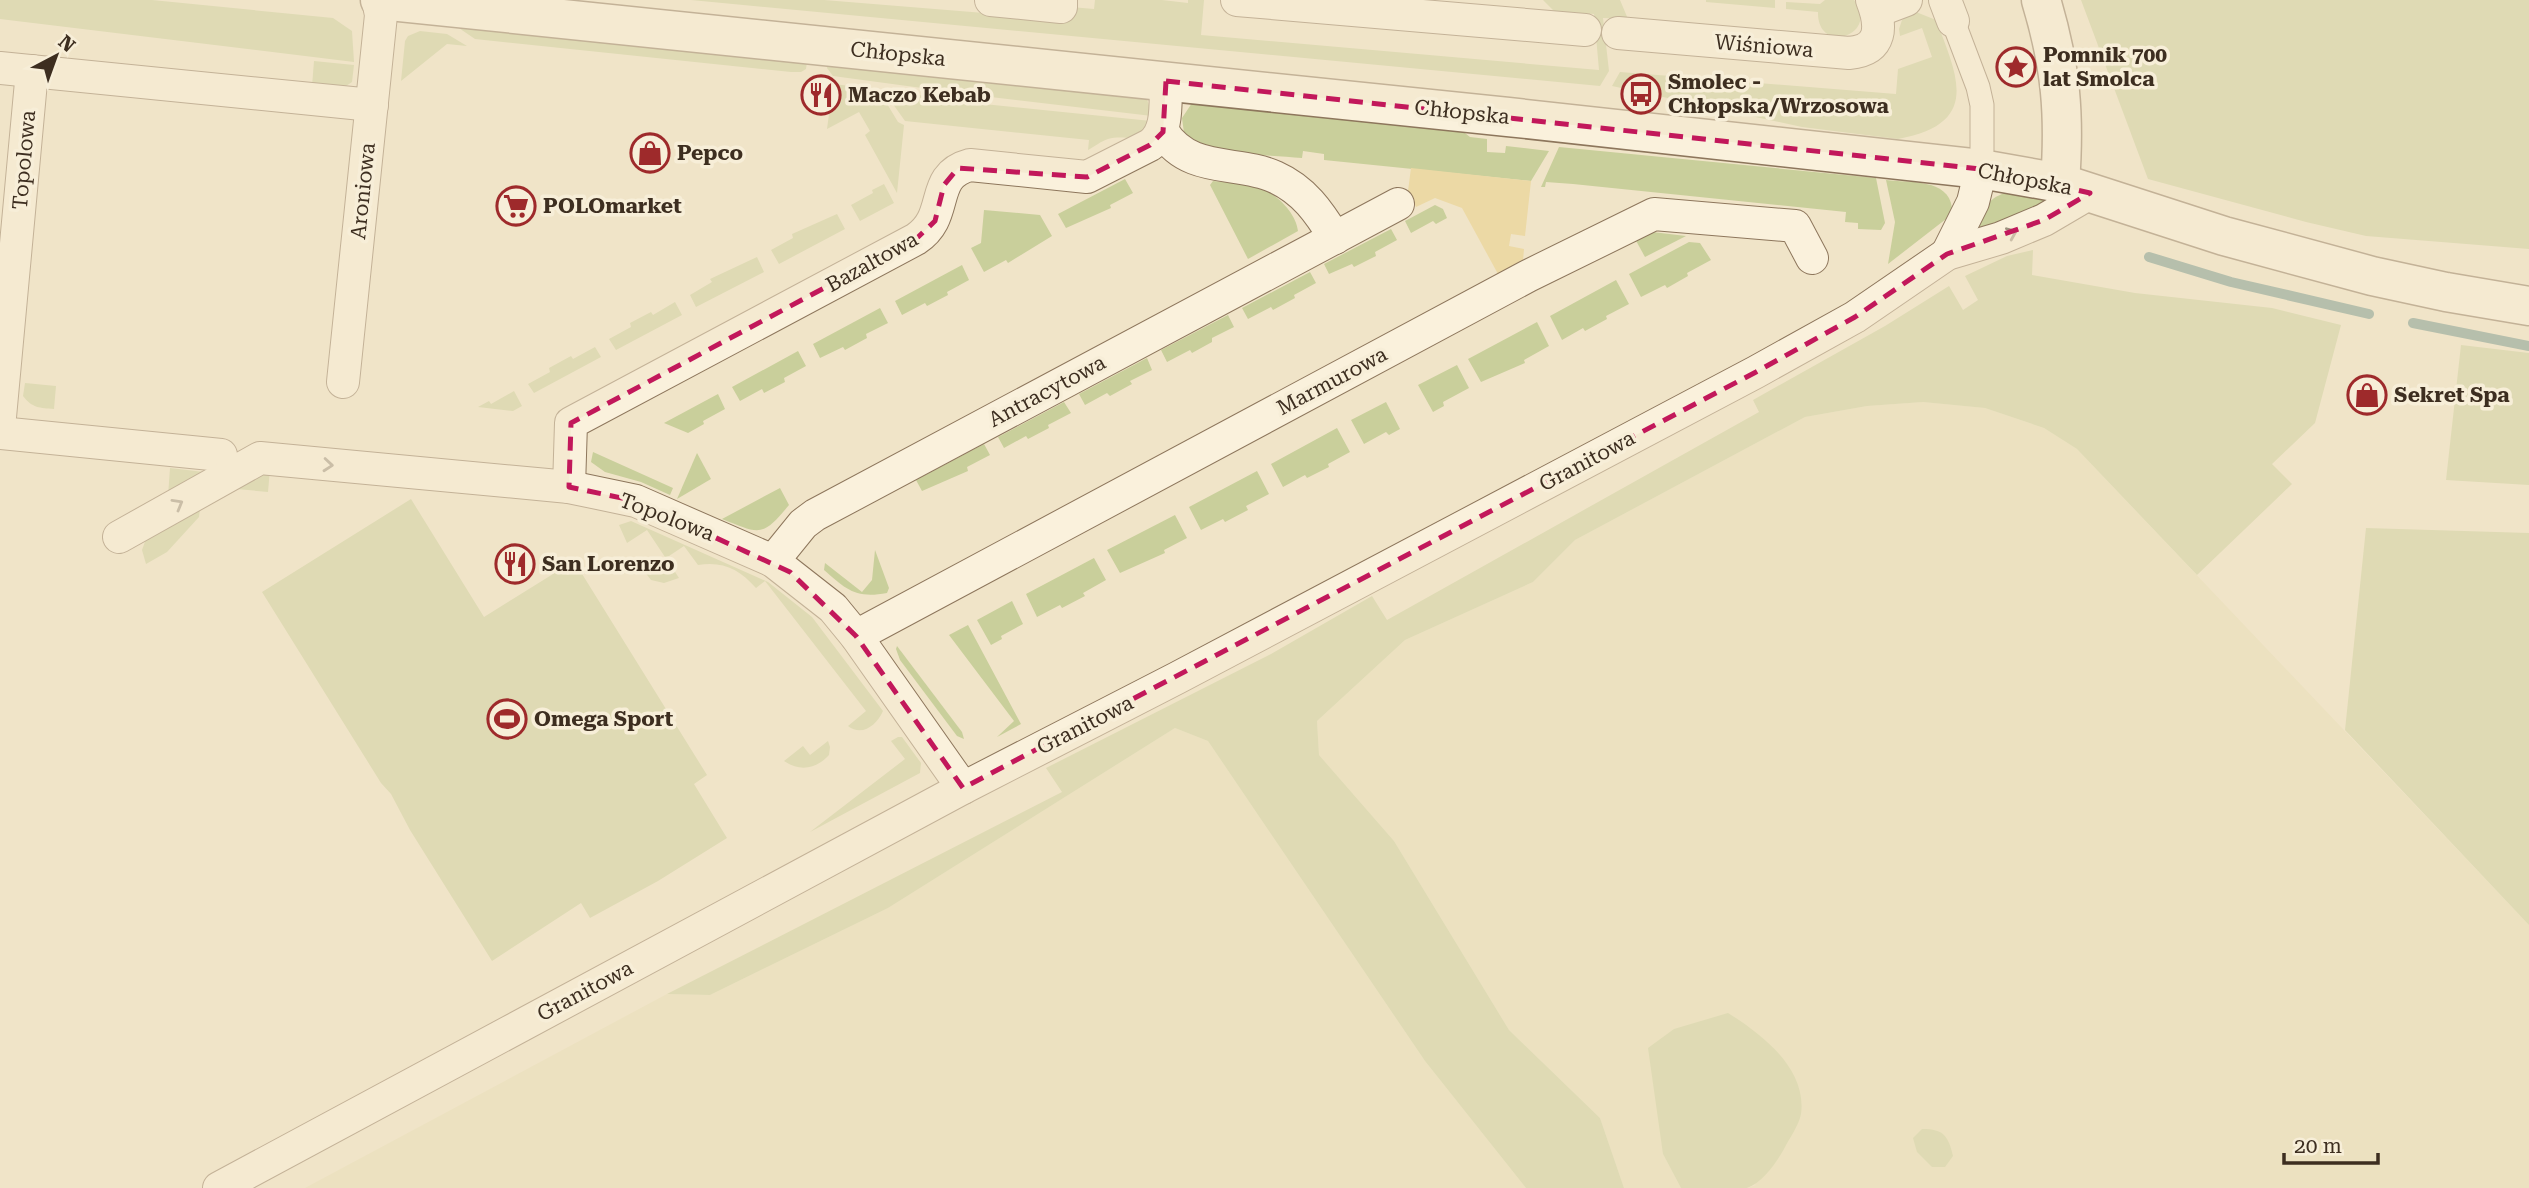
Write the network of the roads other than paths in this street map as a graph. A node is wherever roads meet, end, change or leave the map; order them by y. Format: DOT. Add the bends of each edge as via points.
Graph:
graph roads {
  1 [pos="379,0"];
  2 [pos="991,0"];
  3 [pos="1061,0"];
  4 [pos="1237,0"];
  5 [pos="1906,0"];
  6 [pos="2041,0"];
  7 [pos="1374,6"];
  8 [pos="1875,6"];
  9 [pos="1949,10"];
  10 [pos="1526,12"];
  11 [pos="1585,30"];
  12 [pos="1618,33"];
  13 [pos="0,68"];
  14 [pos="32,71"];
  15 [pos="1166,81"];
  16 [pos="372,105"];
  17 [pos="1163,132"];
  18 [pos="1981,159"];
  19 [pos="2075,188"];
  20 [pos="1398,204"];
  21 [pos="1335,238"];
  22 [pos="1947,254"];
  23 [pos="1812,258"];
  24 [pos="2529,306"];
  25 [pos="343,382"];
  26 [pos="0,417"];
  27 [pos="0,433"];
  28 [pos="221,455"];
  29 [pos="569,487"];
  30 [pos="119,537"];
  31 [pos="773,561"];
  32 [pos="856,636"];
  33 [pos="962,788"];
  34 [pos="219,1188"];
  1 -- 15 [label="street, Chłopska"];
  1 -- 16 [label="street, Aroniowa"];
  2 -- 3 [label="street" via="1061,7"];
  4 -- 7 [label="street"];
  5 -- 8 [label="street, Wiśniowa"];
  6 -- 19 [label="street" via="2059,70 2064,136"];
  7 -- 10 [label="street"];
  8 -- 12 [label="street, Wiśniowa" via="1880,25 1877,38 1861,52"];
  9 -- 18 [label="street" via="1978,86"];
  10 -- 11 [label="street"];
  13 -- 14 [label="street"];
  14 -- 16 [label="street"];
  14 -- 26 [label="street, Topolowa"];
  15 -- 17 [label="street"];
  15 -- 18 [label="street, Chłopska"];
  16 -- 25 [label="street, Aroniowa"];
  17 -- 21 [label="street" via="1178,149 1215,166 1257,171 1292,186 1320,212"];
  17 -- 29 [label="street, Bazaltowa" via="1150,145 1087,177 970,165 958,168 944,185 934,221 916,240 571,423"];
  18 -- 19 [label="street, Chłopska"];
  18 -- 22 [label="street, Granitowa" via="1973,202"];
  22 -- 19 [label="street, Granitowa, one-way" via="2044,220"];
  19 -- 24 [label="street, Chłopska" via="2237,240 2372,276"];
  20 -- 21 [label="street, Antracytowa"];
  21 -- 31 [label="street, Antracytowa" via="815,515"];
  22 -- 33 [label="street, Granitowa" via="1856,317 1756,372"];
  23 -- 32 [label="street, Marmurowa" via="1795,226 1654,214 1528,276"];
  27 -- 28 [label="street"];
  30 -- 29 [label="street, Topolowa, one-way" via="260,458"];
  29 -- 31 [label="street, Topolowa" via="636,501"];
  31 -- 32 [label="street, Topolowa" via="833,608"];
  32 -- 33 [label="street, Topolowa"];
  33 -- 34 [label="street, Granitowa"];
}
